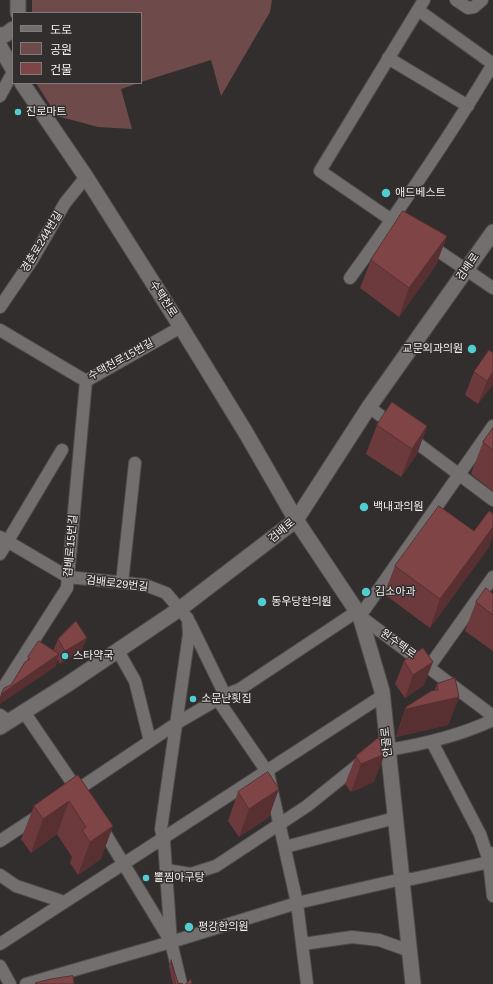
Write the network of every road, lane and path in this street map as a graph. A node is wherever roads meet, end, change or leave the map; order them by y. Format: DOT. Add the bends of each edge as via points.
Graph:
graph roads {
  1 [pos="18,0"];
  2 [pos="456,0"];
  3 [pos="482,0"];
  4 [pos="421,5"];
  5 [pos="18,12"];
  6 [pos="12,30"];
  7 [pos="0,35"];
  8 [pos="0,47"];
  9 [pos="388,58"];
  10 [pos="493,64"];
  11 [pos="12,67"];
  12 [pos="12,74"];
  13 [pos="23,84"];
  14 [pos="0,96"];
  15 [pos="468,106"];
  16 [pos="86,177"];
  17 [pos="392,220"];
  18 [pos="493,232"];
  19 [pos="466,270"];
  20 [pos="350,278"];
  21 [pos="493,288"];
  22 [pos="0,308"];
  23 [pos="181,327"];
  24 [pos="0,330"];
  25 [pos="86,381"];
  26 [pos="369,407"];
  27 [pos="493,426"];
  28 [pos="62,450"];
  29 [pos="135,463"];
  30 [pos="459,476"];
  31 [pos="493,500"];
  32 [pos="296,520"];
  33 [pos="4,539"];
  34 [pos="0,554"];
  35 [pos="68,577"];
  36 [pos="493,577"];
  37 [pos="122,583"];
  38 [pos="184,614"];
  39 [pos="358,614"];
  40 [pos="118,651"];
  41 [pos="429,667"];
  42 [pos="0,693"];
  43 [pos="225,695"];
  44 [pos="382,696"];
  45 [pos="24,712"];
  46 [pos="493,716"];
  47 [pos="493,720"];
  48 [pos="3,721"];
  49 [pos="177,723"];
  50 [pos="150,741"];
  51 [pos="432,742"];
  52 [pos="387,745"];
  53 [pos="266,771"];
  54 [pos="77,789"];
  55 [pos="86,803"];
  56 [pos="94,816"];
  57 [pos="395,818"];
  58 [pos="280,823"];
  59 [pos="163,838"];
  60 [pos="0,841"];
  61 [pos="285,847"];
  62 [pos="491,856"];
  63 [pos="124,862"];
  64 [pos="166,870"];
  65 [pos="0,875"];
  66 [pos="402,879"];
  67 [pos="493,896"];
  68 [pos="64,902"];
  69 [pos="297,904"];
  70 [pos="172,942"];
  71 [pos="0,944"];
  72 [pos="303,944"];
  73 [pos="410,951"];
  74 [pos="0,966"];
  75 [pos="10,984"];
  76 [pos="26,984"];
  77 [pos="181,984"];
  78 [pos="307,984"];
  79 [pos="413,984"];
  1 -- 5 [label="street"];
  2 -- 3 [label="street" via="468,8 474,7"];
  4 -- 9 [label="street"];
  4 -- 10 [label="street"];
  6 -- 7 [label="street" via="5,35"];
  8 -- 11 [label="street"];
  9 -- 15 [label="street"];
  9 -- 17 [label="street" via="320,172"];
  10 -- 15 [label="street"];
  12 -- 14 [label="street"];
  13 -- 16 [label="street, 수택천로"];
  15 -- 17 [label="street"];
  16 -- 22 [label="street, 경춘로244번길" via="65,203"];
  16 -- 23 [label="street, 수택천로"];
  17 -- 19 [label="street"];
  17 -- 20 [label="street"];
  18 -- 19 [label="street, 검배로"];
  19 -- 21 [label="street"];
  19 -- 26 [label="street, 검배로"];
  23 -- 25 [label="street, 수택천로15번길"];
  23 -- 32 [label="street, 수택천로"];
  24 -- 25 [label="street, 수택천로15번길"];
  25 -- 35 [label="street, 검배로15번길"];
  26 -- 30 [label="street"];
  26 -- 32 [label="street, 검배로"];
  27 -- 30 [label="street"];
  28 -- 33 [label="street"];
  29 -- 37 [label="street"];
  30 -- 31 [label="street"];
  30 -- 39 [label="street"];
  32 -- 38 [label="street, 검배로"];
  32 -- 39 [label="street, 안골로"];
  33 -- 34 [label="street"];
  33 -- 35 [label="street, 검배로29번길"];
  35 -- 37 [label="street, 검배로29번길"];
  35 -- 42 [label="street, 검배로15번길" via="67,588"];
  36 -- 41 [label="street" via="484,600"];
  37 -- 38 [label="street, 검배로29번길" via="145,585 166,593"];
  38 -- 40 [label="street, 검배로"];
  38 -- 43 [label="street, 검배로29번길"];
  38 -- 49 [label="street" via="189,634"];
  39 -- 41 [label="street, 원수택로"];
  39 -- 43 [label="street" via="240,689"];
  39 -- 44 [label="street, 안골로"];
  40 -- 45 [label="street, 검배로"];
  40 -- 50 [label="street" via="135,681"];
  41 -- 46 [label="street, 원수택로"];
  43 -- 49 [label="street"];
  43 -- 53 [label="street" via="220,703"];
  44 -- 52 [label="street, 안골로"];
  44 -- 53 [label="street"];
  45 -- 48 [label="street, 검배로"];
  45 -- 54 [label="street"];
  47 -- 51 [label="street" via="469,732"];
  49 -- 50 [label="street"];
  49 -- 59 [label="street" via="161,829"];
  50 -- 54 [label="street"];
  51 -- 52 [label="street"];
  51 -- 62 [label="street"];
  52 -- 57 [label="street, 안골로"];
  52 -- 58 [label="street" via="307,806"];
  53 -- 58 [label="street"];
  53 -- 59 [label="street"];
  54 -- 55 [label="street"];
  54 -- 60 [label="street"];
  56 -- 63 [label="street"];
  57 -- 61 [label="street"];
  57 -- 66 [label="street, 안골로"];
  58 -- 61 [label="street"];
  58 -- 64 [label="street" via="216,866 191,874"];
  59 -- 63 [label="street"];
  59 -- 64 [label="street"];
  61 -- 69 [label="street"];
  62 -- 66 [label="street" via="479,865"];
  62 -- 67 [label="street"];
  63 -- 68 [label="street"];
  63 -- 70 [label="street"];
  64 -- 70 [label="street"];
  65 -- 68 [label="street" via="16,886"];
  66 -- 69 [label="street"];
  66 -- 73 [label="street, 안골로"];
  68 -- 71 [label="street"];
  69 -- 70 [label="street"];
  69 -- 72 [label="street"];
  70 -- 76 [label="street"];
  70 -- 77 [label="street"];
  72 -- 73 [label="street" via="352,937 379,940"];
  72 -- 78 [label="street"];
  73 -- 79 [label="street, 안골로"];
  74 -- 75 [label="street"];
}
